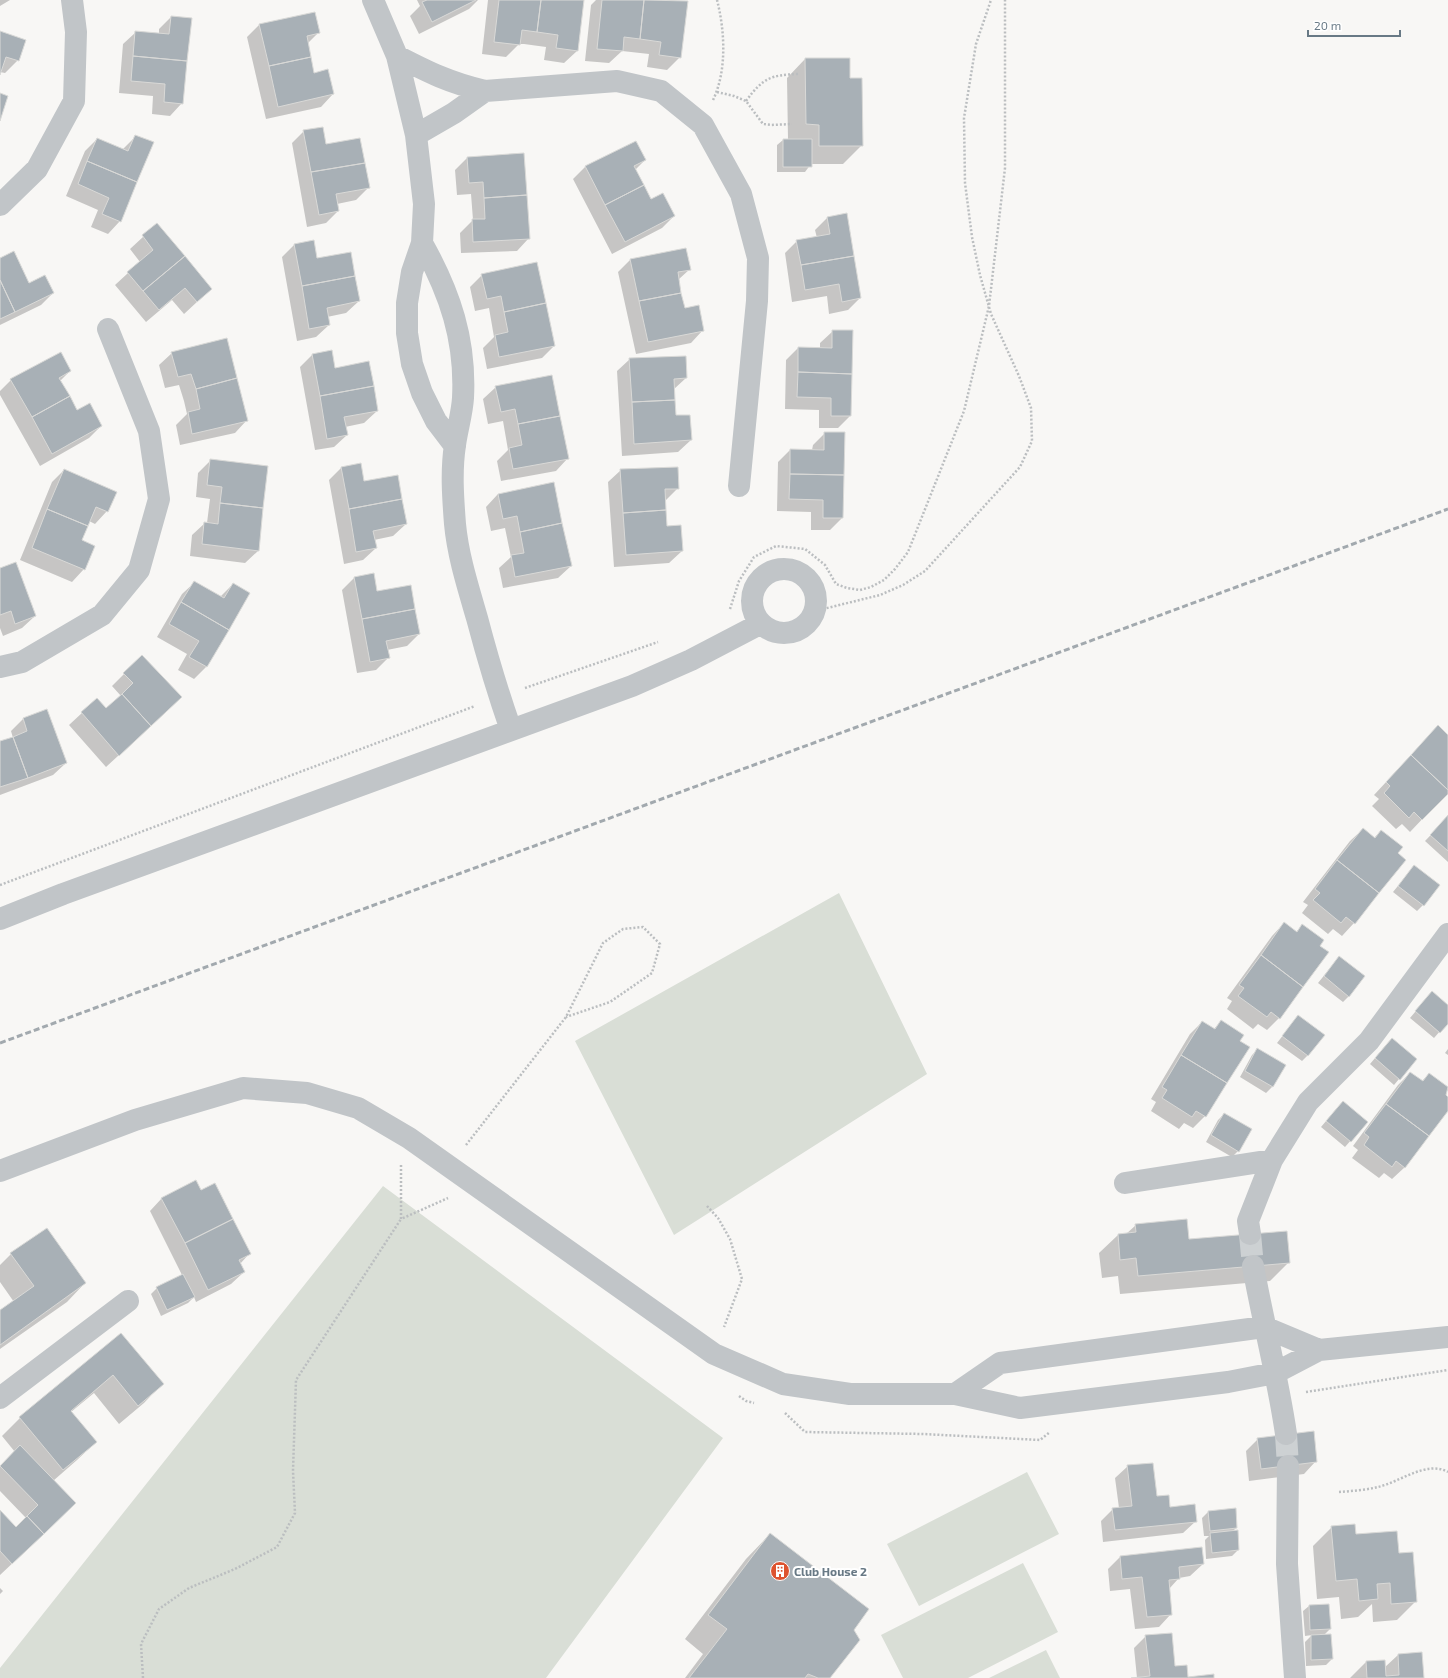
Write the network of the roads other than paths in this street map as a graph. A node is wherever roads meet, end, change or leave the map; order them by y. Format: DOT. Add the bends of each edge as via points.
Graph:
graph roads {
  1 [pos="72,0"];
  2 [pos="373,0"];
  3 [pos="396,56"];
  4 [pos="485,91"];
  5 [pos="416,135"];
  6 [pos="0,205"];
  7 [pos="422,243"];
  8 [pos="108,328"];
  9 [pos="454,446"];
  10 [pos="739,486"];
  11 [pos="760,624"];
  12 [pos="0,667"];
  13 [pos="511,730"];
  14 [pos="0,919"];
  15 [pos="1448,934"];
  16 [pos="1272,1160"];
  17 [pos="0,1171"];
  18 [pos="1125,1183"];
  19 [pos="1250,1234"];
  20 [pos="1253,1266"];
  21 [pos="128,1300"];
  22 [pos="1264,1327"];
  23 [pos="1448,1337"];
  24 [pos="1319,1350"];
  25 [pos="1275,1373"];
  26 [pos="955,1394"];
  27 [pos="0,1398"];
  28 [pos="1286,1434"];
  29 [pos="1288,1466"];
  30 [pos="1295,1678"];
  1 -- 6 [label="street" via="76,32 74,101 37,169"];
  2 -- 3 [label="street"];
  3 -- 4 [label="street" via="435,76"];
  3 -- 5 [label="street"];
  4 -- 5 [label="street"];
  4 -- 10 [label="street" via="617,81 661,91 703,125 741,194 758,258 757,301"];
  5 -- 7 [label="street" via="424,204"];
  7 -- 9 [label="street" via="443,283 458,328 462,351 463,399"];
  7 -- 9 [label="street" via="412,272 407,302 409,349 422,394 436,421"];
  8 -- 12 [label="street" via="149,431 159,499 139,570 102,615 22,662"];
  9 -- 13 [label="street" via="455,525 461,564"];
  11 -- 11 [label="street" via="753,613 751,599 755,586 764,575 776,569 790,569 802,574 812,584 816,597 815,611 810,621 802,628 792,633 780,634 769,631"];
  11 -- 13 [label="street" via="691,660 632,686"];
  13 -- 14 [label="street"];
  15 -- 16 [label="street" via="1369,1041 1308,1102"];
  16 -- 18 [label="street"];
  16 -- 19 [label="street" via="1248,1221"];
  17 -- 26 [label="street" via="135,1120 243,1088 307,1093 358,1108 409,1138 714,1354 783,1384 850,1394"];
  20 -- 22 [label="street"];
  21 -- 27 [label="street"];
  22 -- 24 [label="street"];
  22 -- 25 [label="street"];
  22 -- 26 [label="street" via="1000,1363"];
  23 -- 24 [label="street"];
  24 -- 25 [label="street"];
  25 -- 26 [label="street" via="1228,1382 1020,1408"];
  25 -- 28 [label="street" via="1281,1395"];
  29 -- 30 [label="street" via="1288,1564"];
}
